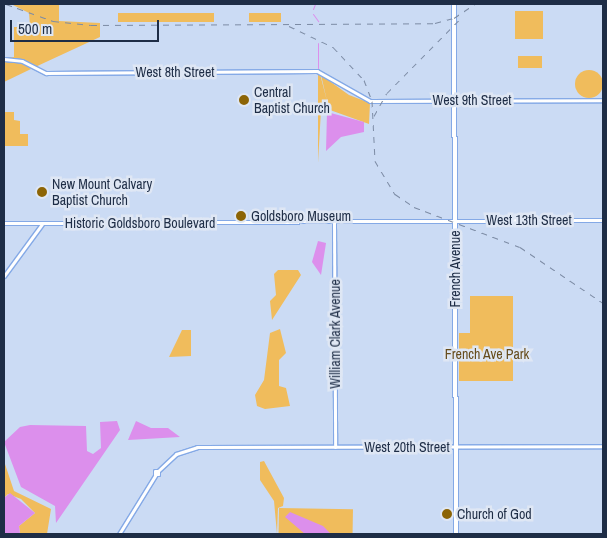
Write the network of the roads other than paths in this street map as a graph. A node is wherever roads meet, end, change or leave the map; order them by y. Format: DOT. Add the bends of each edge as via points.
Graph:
graph roads {
  1 [pos="454,4"];
  2 [pos="4,59"];
  3 [pos="344,89"];
  4 [pos="603,100"];
  5 [pos="454,101"];
  6 [pos="603,220"];
  7 [pos="456,221"];
  8 [pos="334,222"];
  9 [pos="4,223"];
  10 [pos="42,223"];
  11 [pos="4,276"];
  12 [pos="603,446"];
  13 [pos="335,447"];
  14 [pos="456,447"];
  15 [pos="119,534"];
  16 [pos="456,534"];
  1 -- 5 [label="main road, French Avenue"];
  2 -- 3 [label="street, West 8th Street" via="22,61 46,73 317,71"];
  3 -- 5 [label="street, West 9th Street" via="370,101"];
  4 -- 5 [label="street, West 9th Street"];
  5 -- 7 [label="main road, French Avenue"];
  6 -- 7 [label="street, West 13th Street"];
  7 -- 8 [label="street, Historic Goldsboro Boulevard"];
  7 -- 14 [label="main road, French Avenue"];
  8 -- 10 [label="street, Historic Goldsboro Boulevard"];
  8 -- 13 [label="street, William Clark Avenue"];
  9 -- 10 [label="street, Historic Goldsboro Boulevard"];
  10 -- 11 [label="street"];
  12 -- 14 [label="street, West 20th Street"];
  13 -- 14 [label="street, West 20th Street"];
  13 -- 15 [label="street, West 20th Street" via="211,447 181,451 156,473"];
  14 -- 16 [label="main road, French Avenue"];
}
